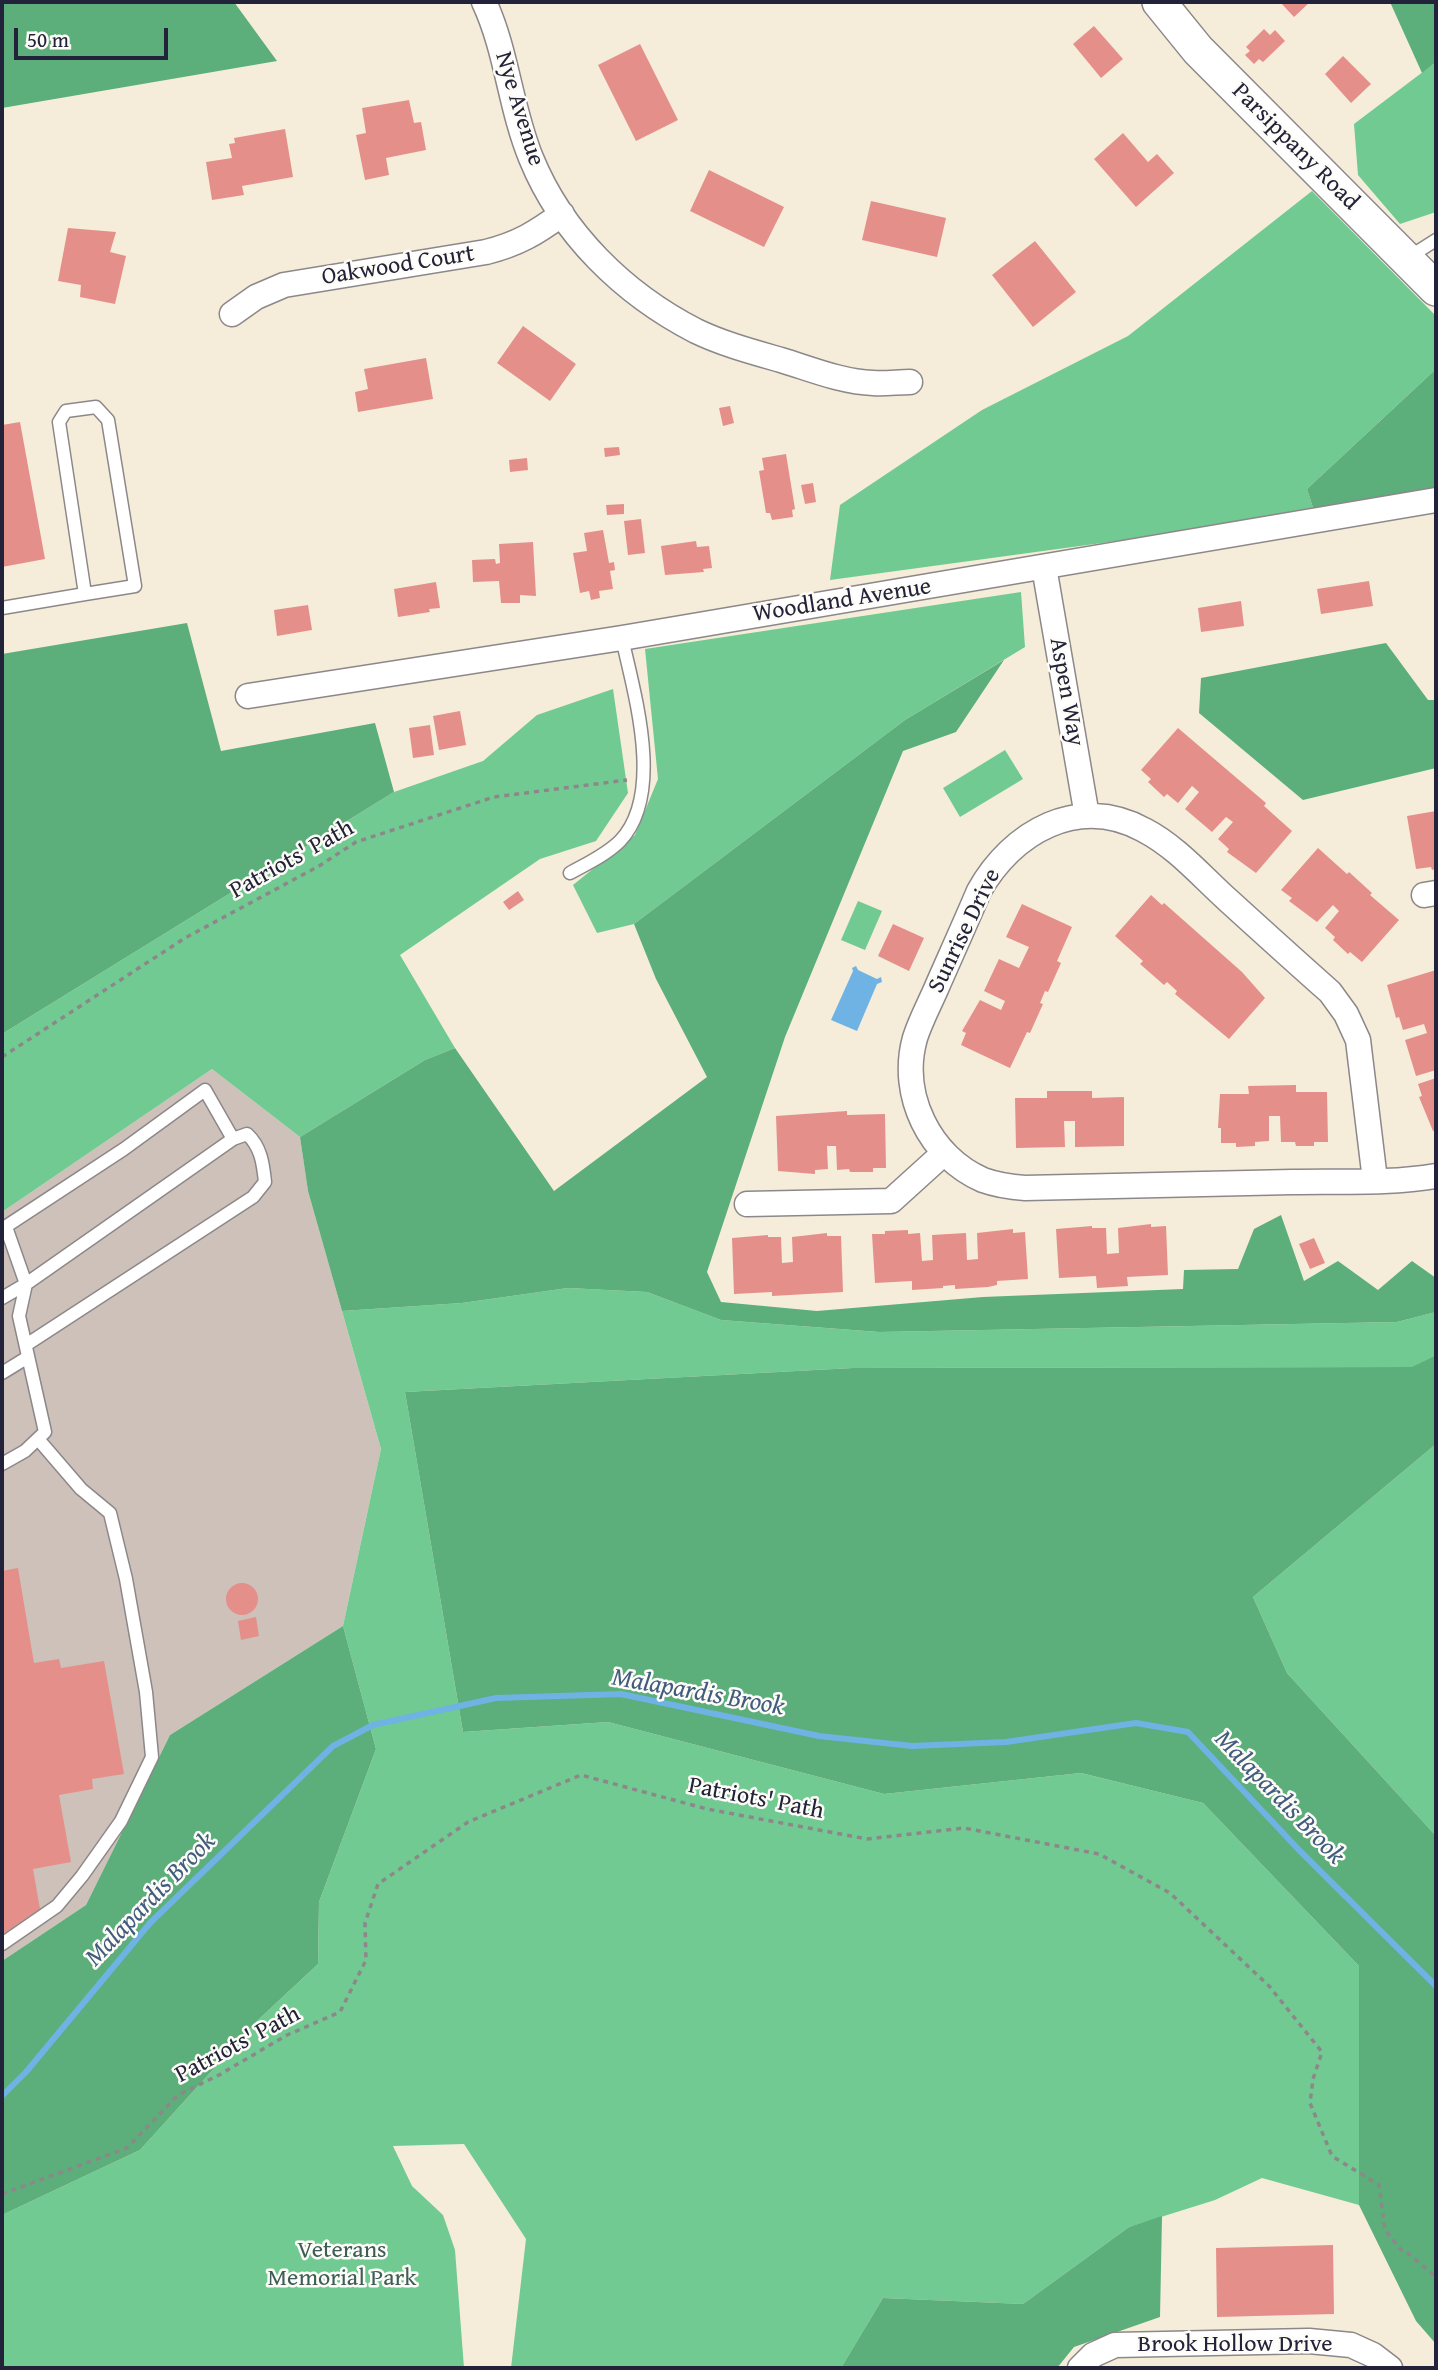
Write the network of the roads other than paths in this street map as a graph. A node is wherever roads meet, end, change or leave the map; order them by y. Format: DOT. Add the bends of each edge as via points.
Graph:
graph roads {
  1 [pos="484,2"];
  2 [pos="1159,2"];
  3 [pos="562,214"];
  4 [pos="1436,240"];
  5 [pos="1406,259"];
  6 [pos="1436,289"];
  7 [pos="232,313"];
  8 [pos="910,382"];
  9 [pos="1436,500"];
  10 [pos="1044,567"];
  11 [pos="85,594"];
  12 [pos="2,608"];
  13 [pos="622,638"];
  14 [pos="248,696"];
  15 [pos="1087,816"];
  16 [pos="570,873"];
  17 [pos="233,1139"];
  18 [pos="944,1153"];
  19 [pos="1436,1176"];
  20 [pos="1375,1180"];
  21 [pos="747,1205"];
  22 [pos="4,1228"];
  23 [pos="26,1284"];
  24 [pos="2,1298"];
  25 [pos="27,1351"];
  26 [pos="2,1373"];
  27 [pos="38,1438"];
  28 [pos="2,1464"];
  29 [pos="2,1944"];
  30 [pos="1080,2368"];
  31 [pos="1390,2368"];
  1 -- 3 [label="street, Nye Avenue" via="496,27 531,160"];
  2 -- 5 [label="main road, Parsippany Road" via="1198,50"];
  3 -- 7 [label="street, Oakwood Court" via="512,245 284,285"];
  3 -- 8 [label="street, Nye Avenue" via="595,257 622,282 658,310 698,332 848,380"];
  4 -- 5 [label="lane"];
  5 -- 6 [label="main road, Parsippany Road"];
  9 -- 10 [label="street, Woodland Avenue"];
  10 -- 13 [label="street, Woodland Avenue"];
  10 -- 15 [label="street, Aspen Way"];
  11 -- 11 [label="lane" via="59,422 66,411 96,407 108,420 135,586"];
  11 -- 12 [label="lane"];
  13 -- 14 [label="street, Woodland Avenue"];
  13 -- 16 [label="lane" via="638,718 644,776 641,798 620,841"];
  15 -- 18 [label="street, Sunrise Drive" via="1035,831 990,871 915,1038 914,1098 931,1137"];
  15 -- 20 [label="street, Sunrise Drive" via="1126,822 1164,842 1330,992 1358,1040"];
  17 -- 22 [label="lane" via="205,1090"];
  17 -- 23 [label="lane"];
  17 -- 25 [label="lane" via="247,1134 256,1142 265,1182 253,1197"];
  18 -- 20 [label="street, Sunrise Drive" via="985,1180 1025,1188"];
  18 -- 21 [label="street" via="891,1200"];
  19 -- 20 [label="street, Sunrise Drive"];
  22 -- 23 [label="lane"];
  23 -- 24 [label="lane"];
  23 -- 25 [label="lane" via="19,1316"];
  25 -- 26 [label="lane"];
  25 -- 27 [label="lane" via="45,1432"];
  27 -- 28 [label="lane"];
  27 -- 29 [label="lane" via="81,1489 110,1513 146,1692 152,1757 121,1821 82,1876 57,1906"];
  30 -- 31 [label="street, Brook Hollow Drive" via="1093,2355 1115,2345 1309,2342 1350,2345"];
}
